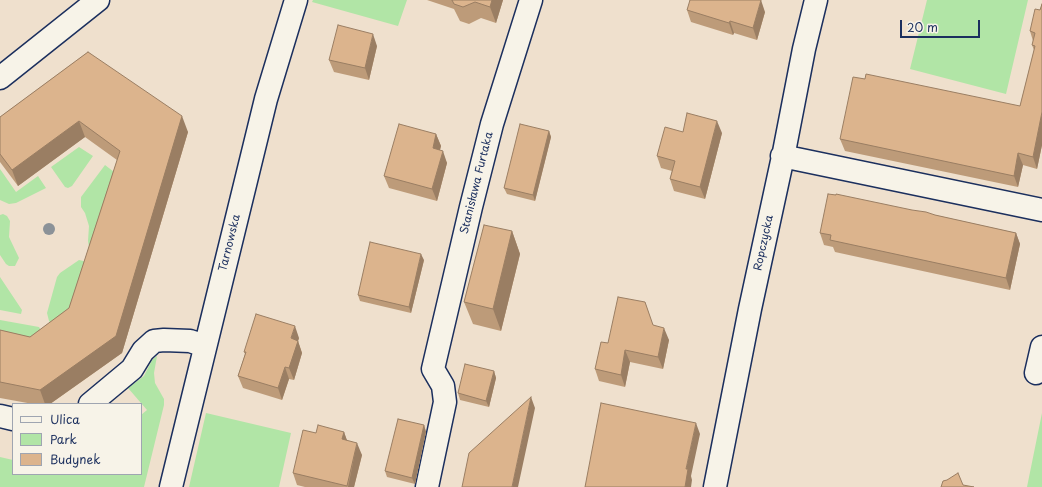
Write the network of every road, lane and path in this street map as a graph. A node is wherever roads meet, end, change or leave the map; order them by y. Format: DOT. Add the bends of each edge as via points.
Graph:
graph roads {
  1 [pos="98,0"];
  2 [pos="296,0"];
  3 [pos="531,0"];
  4 [pos="816,0"];
  5 [pos="0,78"];
  6 [pos="782,156"];
  7 [pos="1042,210"];
  8 [pos="205,346"];
  9 [pos="1042,347"];
  10 [pos="1036,373"];
  11 [pos="91,403"];
  12 [pos="0,416"];
  13 [pos="12,419"];
  14 [pos="172,487"];
  15 [pos="427,487"];
  16 [pos="716,487"];
  1 -- 5 [label="street"];
  2 -- 8 [label="street, Tarnowska" via="266,99"];
  3 -- 15 [label="street, Stanisława Furtaka" via="492,124 434,369 443,386 445,402"];
  4 -- 6 [label="street, Ropczycka"];
  6 -- 7 [label="street"];
  6 -- 16 [label="street, Ropczycka"];
  8 -- 11 [label="street" via="190,341 154,342 144,351 132,369"];
  8 -- 14 [label="street, Tarnowska"];
  9 -- 10 [label="street"];
  12 -- 13 [label="street"];
}
